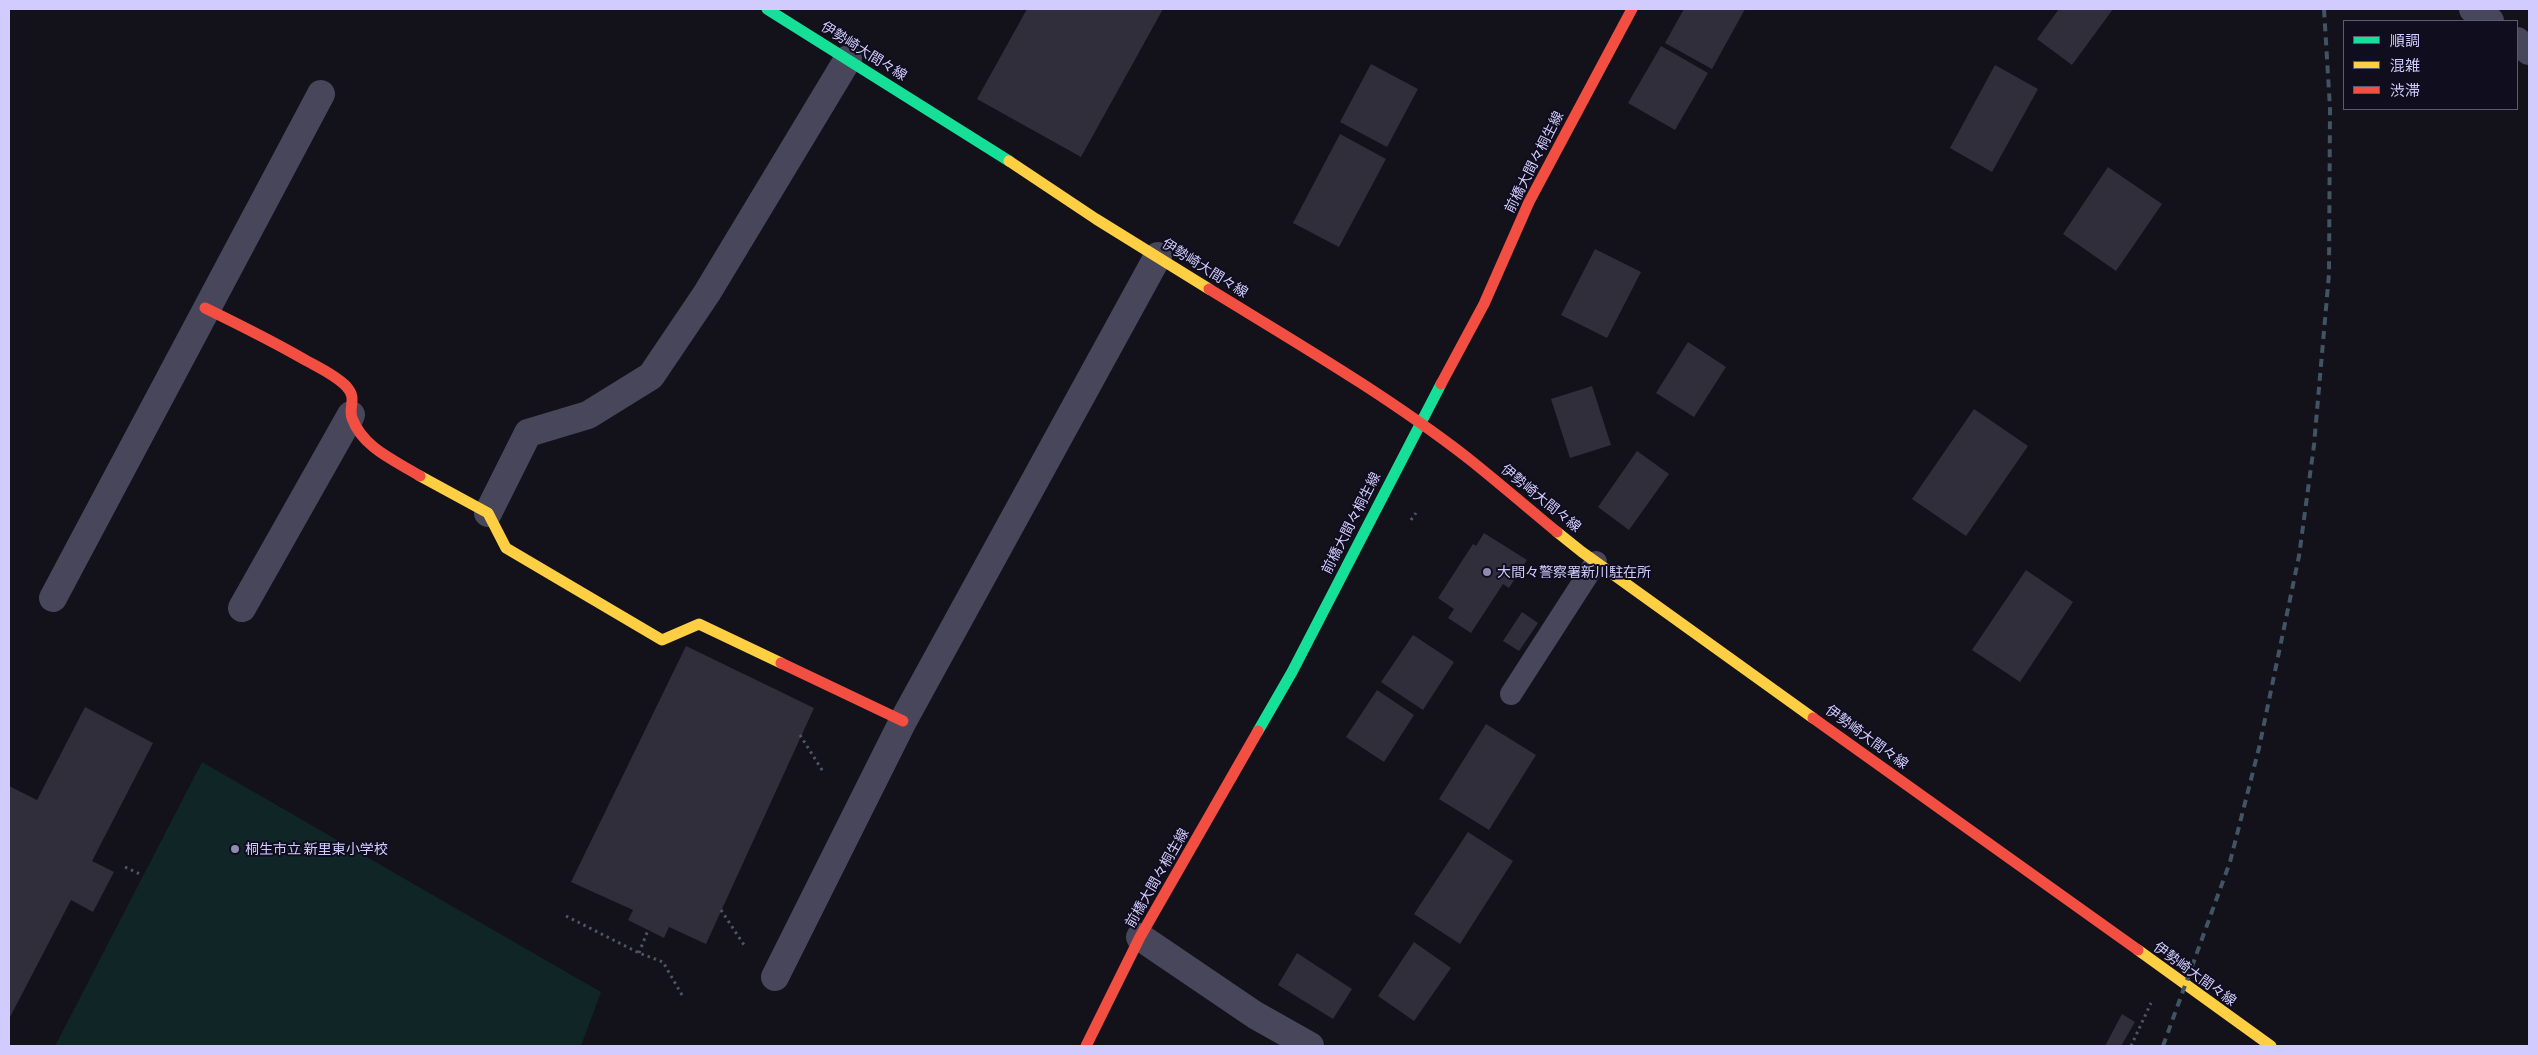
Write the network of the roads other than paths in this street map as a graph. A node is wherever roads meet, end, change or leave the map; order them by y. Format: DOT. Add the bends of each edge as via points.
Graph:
graph roads {
  1 [pos="767,9"];
  2 [pos="1632,9"];
  3 [pos="2473,9"];
  4 [pos="2489,20"];
  5 [pos="2518,42"];
  6 [pos="2529,51"];
  7 [pos="848,59"];
  8 [pos="320,94"];
  9 [pos="1158,256"];
  10 [pos="205,308"];
  11 [pos="351,415"];
  12 [pos="1420,423"];
  13 [pos="488,513"];
  14 [pos="1596,562"];
  15 [pos="53,598"];
  16 [pos="242,608"];
  17 [pos="1511,694"];
  18 [pos="903,721"];
  19 [pos="1140,937"];
  20 [pos="775,977"];
  21 [pos="1086,1046"];
  22 [pos="1310,1046"];
  23 [pos="2271,1046"];
  1 -- 7 [label="main road, 伊勢崎大間々線"];
  2 -- 12 [label="main road, 前橋大間々桐生線" via="1529,202 1484,304"];
  3 -- 4 [label="street"];
  5 -- 6 [label="street"];
  7 -- 9 [label="main road, 伊勢崎大間々線"];
  7 -- 13 [label="street" via="707,293 651,376 588,415 528,433"];
  8 -- 10 [label="street"];
  9 -- 12 [label="main road, 伊勢崎大間々線"];
  9 -- 18 [label="street"];
  10 -- 11 [label="main road" via="332,375 347,387 354,401"];
  10 -- 15 [label="street"];
  11 -- 13 [label="main road" via="359,434 370,446"];
  11 -- 16 [label="street"];
  12 -- 14 [label="main road, 伊勢崎大間々線" via="1470,459"];
  12 -- 19 [label="main road, 前橋大間々桐生線" via="1292,672"];
  13 -- 18 [label="main road" via="506,548 662,640 699,624"];
  14 -- 17 [label="lane"];
  14 -- 23 [label="main road, 伊勢崎大間々線"];
  18 -- 20 [label="street"];
  19 -- 21 [label="main road, 前橋大間々桐生線"];
  19 -- 22 [label="street" via="1255,1016"];
}
